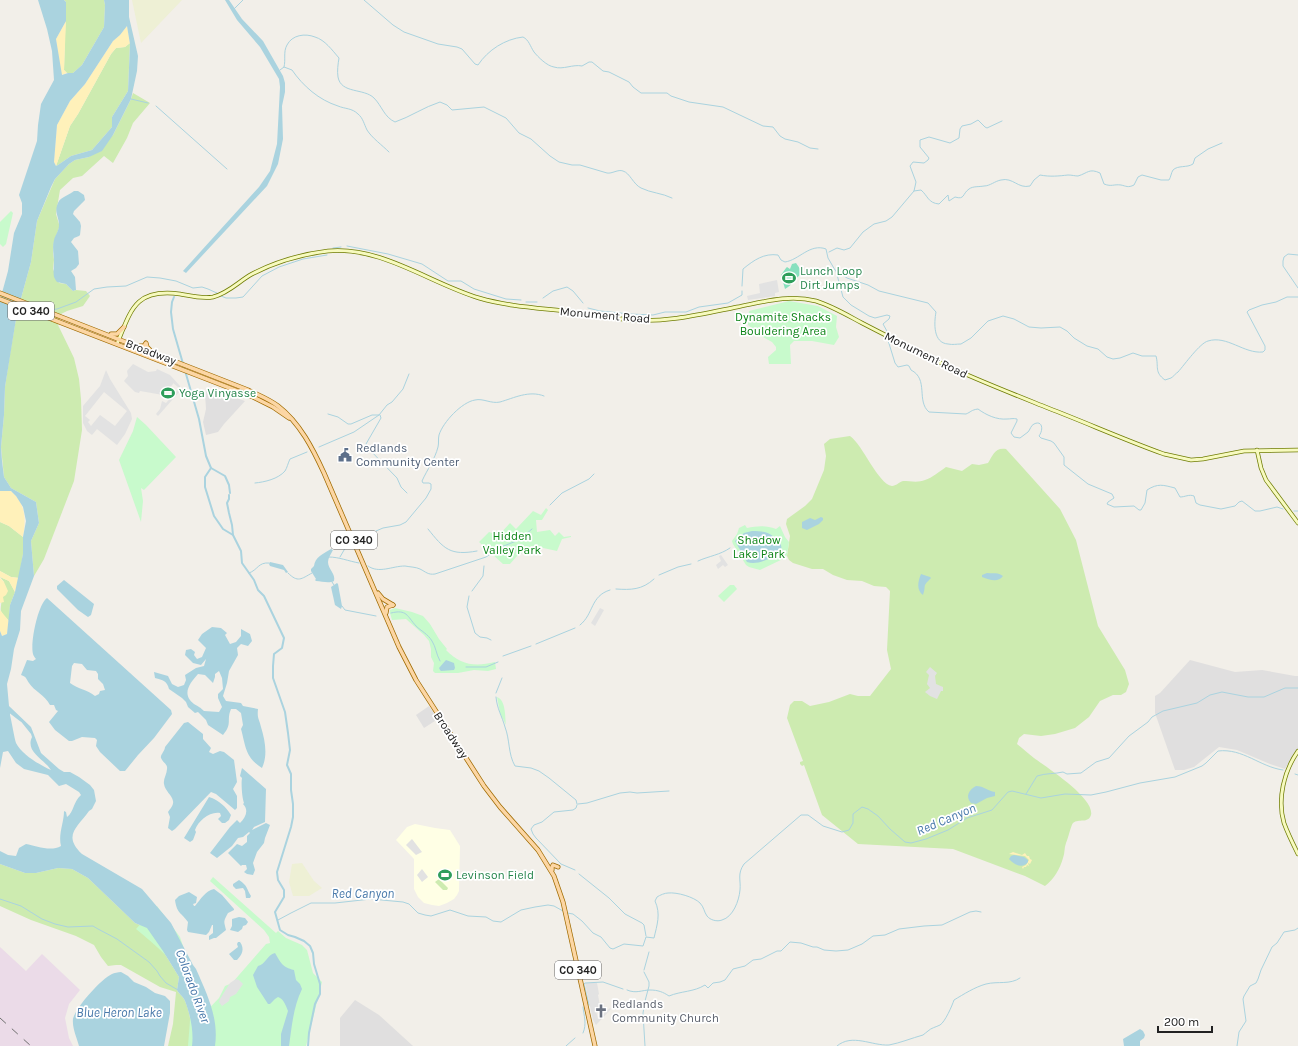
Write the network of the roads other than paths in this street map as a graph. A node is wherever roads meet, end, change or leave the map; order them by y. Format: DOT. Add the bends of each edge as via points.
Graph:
graph roads {
  1 [pos="0,293"];
  2 [pos="0,299"];
  3 [pos="124,327"];
  4 [pos="100,332"];
  5 [pos="119,339"];
  6 [pos="118,344"];
  7 [pos="134,345"];
  8 [pos="138,352"];
  9 [pos="162,356"];
  10 [pos="245,388"];
  11 [pos="260,401"];
  12 [pos="295,423"];
  13 [pos="1257,450"];
  14 [pos="1298,450"];
  15 [pos="1298,523"];
  16 [pos="374,587"];
  17 [pos="386,616"];
  18 [pos="1298,751"];
  19 [pos="1298,854"];
  20 [pos="558,867"];
  21 [pos="552,871"];
  22 [pos="595,1046"];
  1 -- 4 [label="main road, Broadway / CO 340"];
  2 -- 6 [label="main road, Broadway / CO 340"];
  3 -- 4 [label="main road" via="116,335"];
  3 -- 5 [label="main road, Monument Road"];
  3 -- 13 [label="main road, Monument Road" via="133,307 147,297 168,293 202,298 218,296 270,266 313,254 337,251 376,256 464,293 494,302 631,320 682,317 778,299 802,298 826,305 958,371 1164,454 1191,460"];
  4 -- 5 [label="main road, Broadway / CO 340"];
  5 -- 6 [label="main road, Monument Road"];
  5 -- 7 [label="main road, Broadway / CO 340"];
  6 -- 8 [label="main road, Broadway / CO 340"];
  7 -- 9 [label="main road, Broadway / CO 340"];
  7 -- 9 [label="main road" via="141,347 146,343 148,348"];
  8 -- 9 [label="main road" via="142,350"];
  8 -- 11 [label="main road, Broadway / CO 340"];
  9 -- 10 [label="main road, Broadway / CO 340"];
  10 -- 11 [label="main road" via="257,395"];
  10 -- 12 [label="main road, Broadway / CO 340" via="273,402"];
  11 -- 12 [label="main road, Broadway / CO 340"];
  12 -- 16 [label="main road, Broadway / CO 340" via="317,458"];
  13 -- 14 [label="main road, Monument Road"];
  13 -- 15 [label="main road" via="1266,480"];
  16 -- 17 [label="main road, Broadway / CO 340"];
  16 -- 17 [label="main road" via="393,605 386,608"];
  17 -- 21 [label="main road, Broadway / CO 340" via="416,680 470,764 494,798 542,854"];
  18 -- 19 [label="main road" via="1289,766 1282,798 1284,822"];
  20 -- 21 [label="main road" via="553,865"];
  21 -- 22 [label="main road, Broadway / CO 340" via="563,902"];
}
